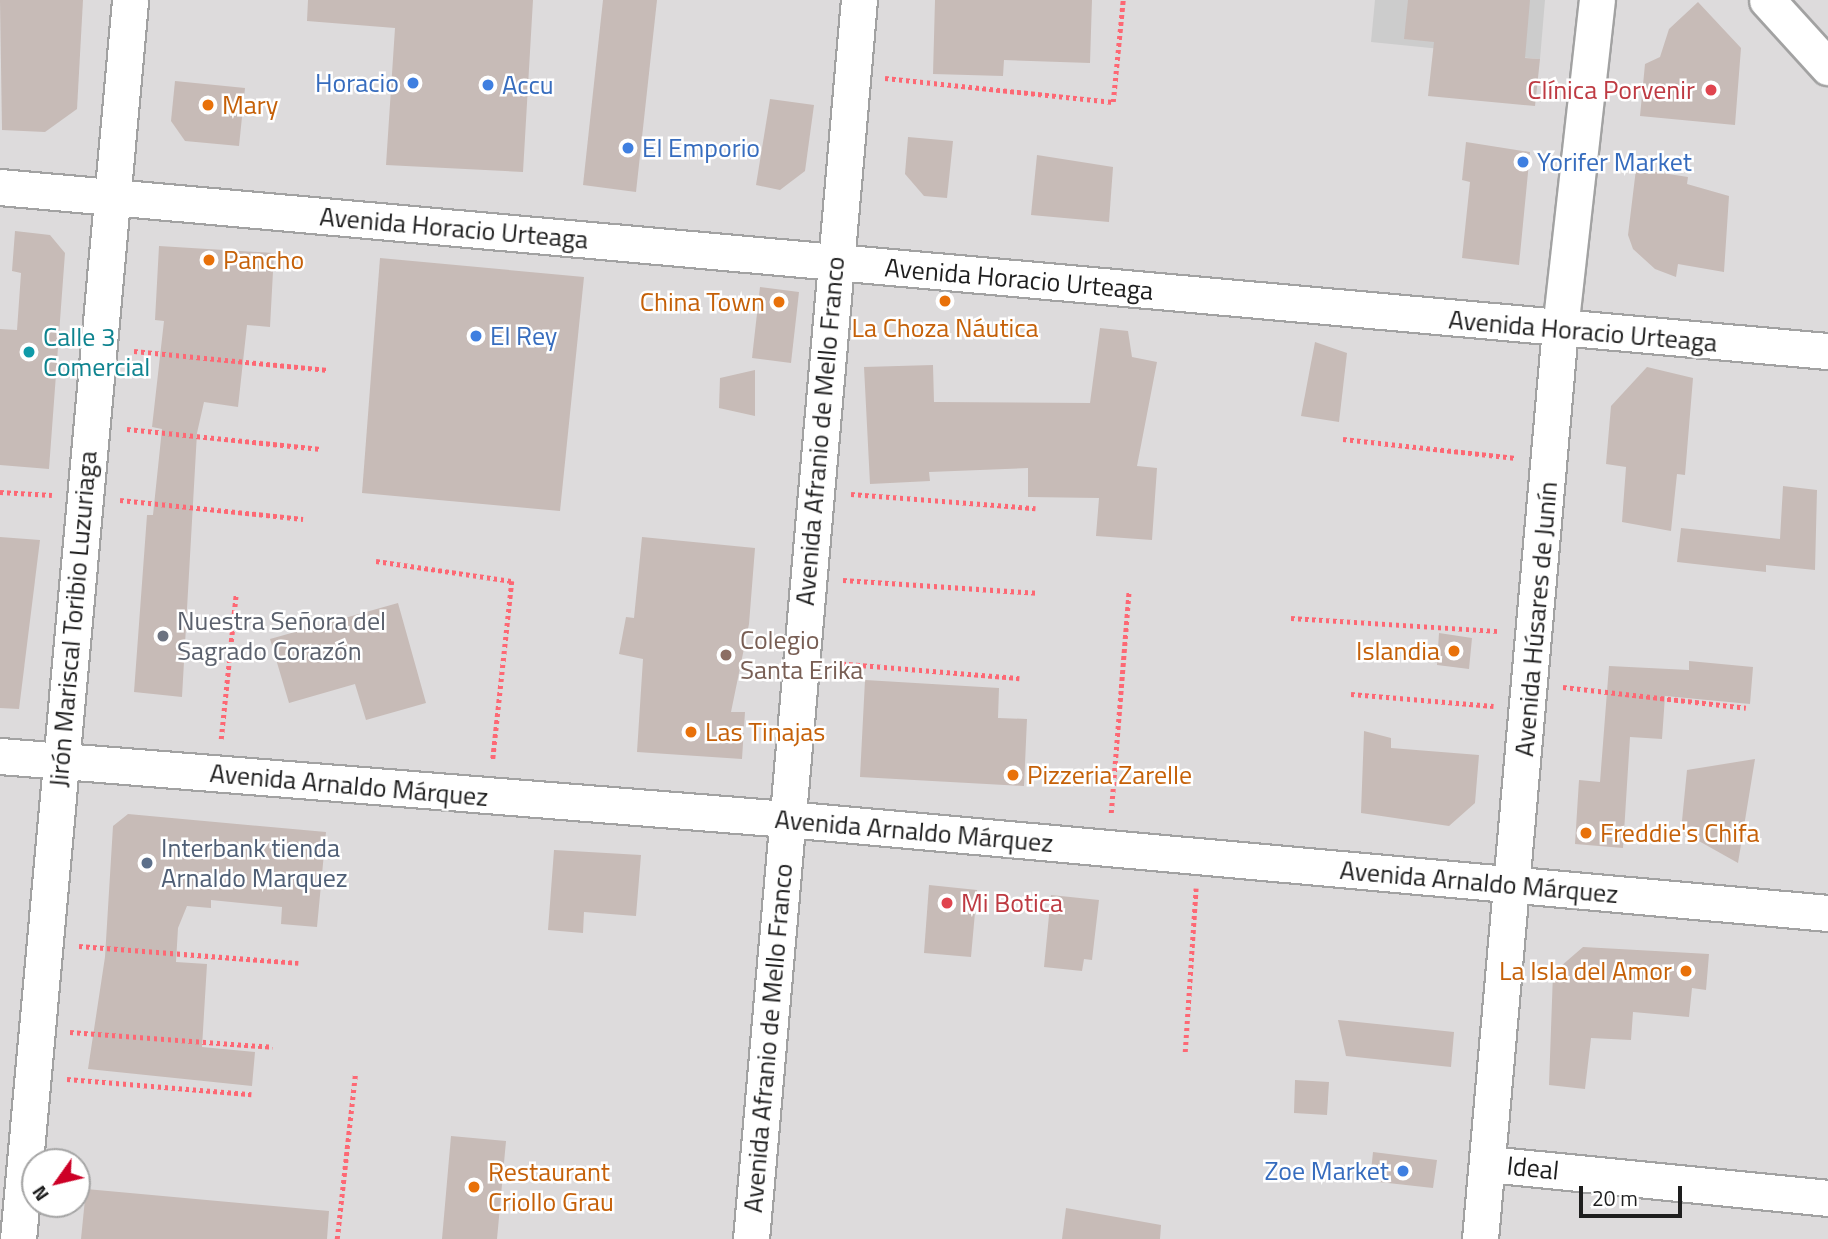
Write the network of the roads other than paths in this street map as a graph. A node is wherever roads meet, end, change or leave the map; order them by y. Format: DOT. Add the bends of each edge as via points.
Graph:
graph roads {
  1 [pos="130,0"];
  2 [pos="859,0"];
  3 [pos="1597,0"];
  4 [pos="1767,0"];
  5 [pos="1828,67"];
  6 [pos="0,187"];
  7 [pos="113,197"];
  8 [pos="834,262"];
  9 [pos="1560,329"];
  10 [pos="1828,351"];
  11 [pos="0,756"];
  12 [pos="60,762"];
  13 [pos="787,819"];
  14 [pos="1513,885"];
  15 [pos="1828,913"];
  16 [pos="1488,1164"];
  17 [pos="1828,1198"];
  18 [pos="19,1239"];
  19 [pos="751,1239"];
  20 [pos="1480,1239"];
  1 -- 7 [label="street, Jirón Mariscal Toribio Luzuriaga"];
  2 -- 8 [label="street, Avenida Afranio de Mello Franco"];
  3 -- 9 [label="street, Avenida Húsares de Junín"];
  4 -- 5 [label="street"];
  6 -- 7 [label="street, Avenida Horacio Urteaga"];
  7 -- 8 [label="street, Avenida Horacio Urteaga"];
  7 -- 12 [label="street, Jirón Mariscal Toribio Luzuriaga"];
  8 -- 9 [label="street, Avenida Horacio Urteaga"];
  8 -- 13 [label="street, Avenida Afranio de Mello Franco"];
  9 -- 10 [label="street, Avenida Horacio Urteaga"];
  9 -- 14 [label="street, Avenida Húsares de Junín"];
  11 -- 12 [label="street, Avenida Arnaldo Márquez"];
  12 -- 13 [label="street, Avenida Arnaldo Márquez"];
  12 -- 18 [label="street, Jirón Mariscal Toribio Luzuriaga"];
  13 -- 14 [label="street, Avenida Arnaldo Márquez"];
  13 -- 19 [label="street, Avenida Afranio de Mello Franco"];
  14 -- 15 [label="street, Avenida Arnaldo Márquez"];
  14 -- 16 [label="street, Avenida Húsares de Junín"];
  16 -- 17 [label="street, Ideal"];
  16 -- 20 [label="street, Avenida Húsares de Junín"];
}
